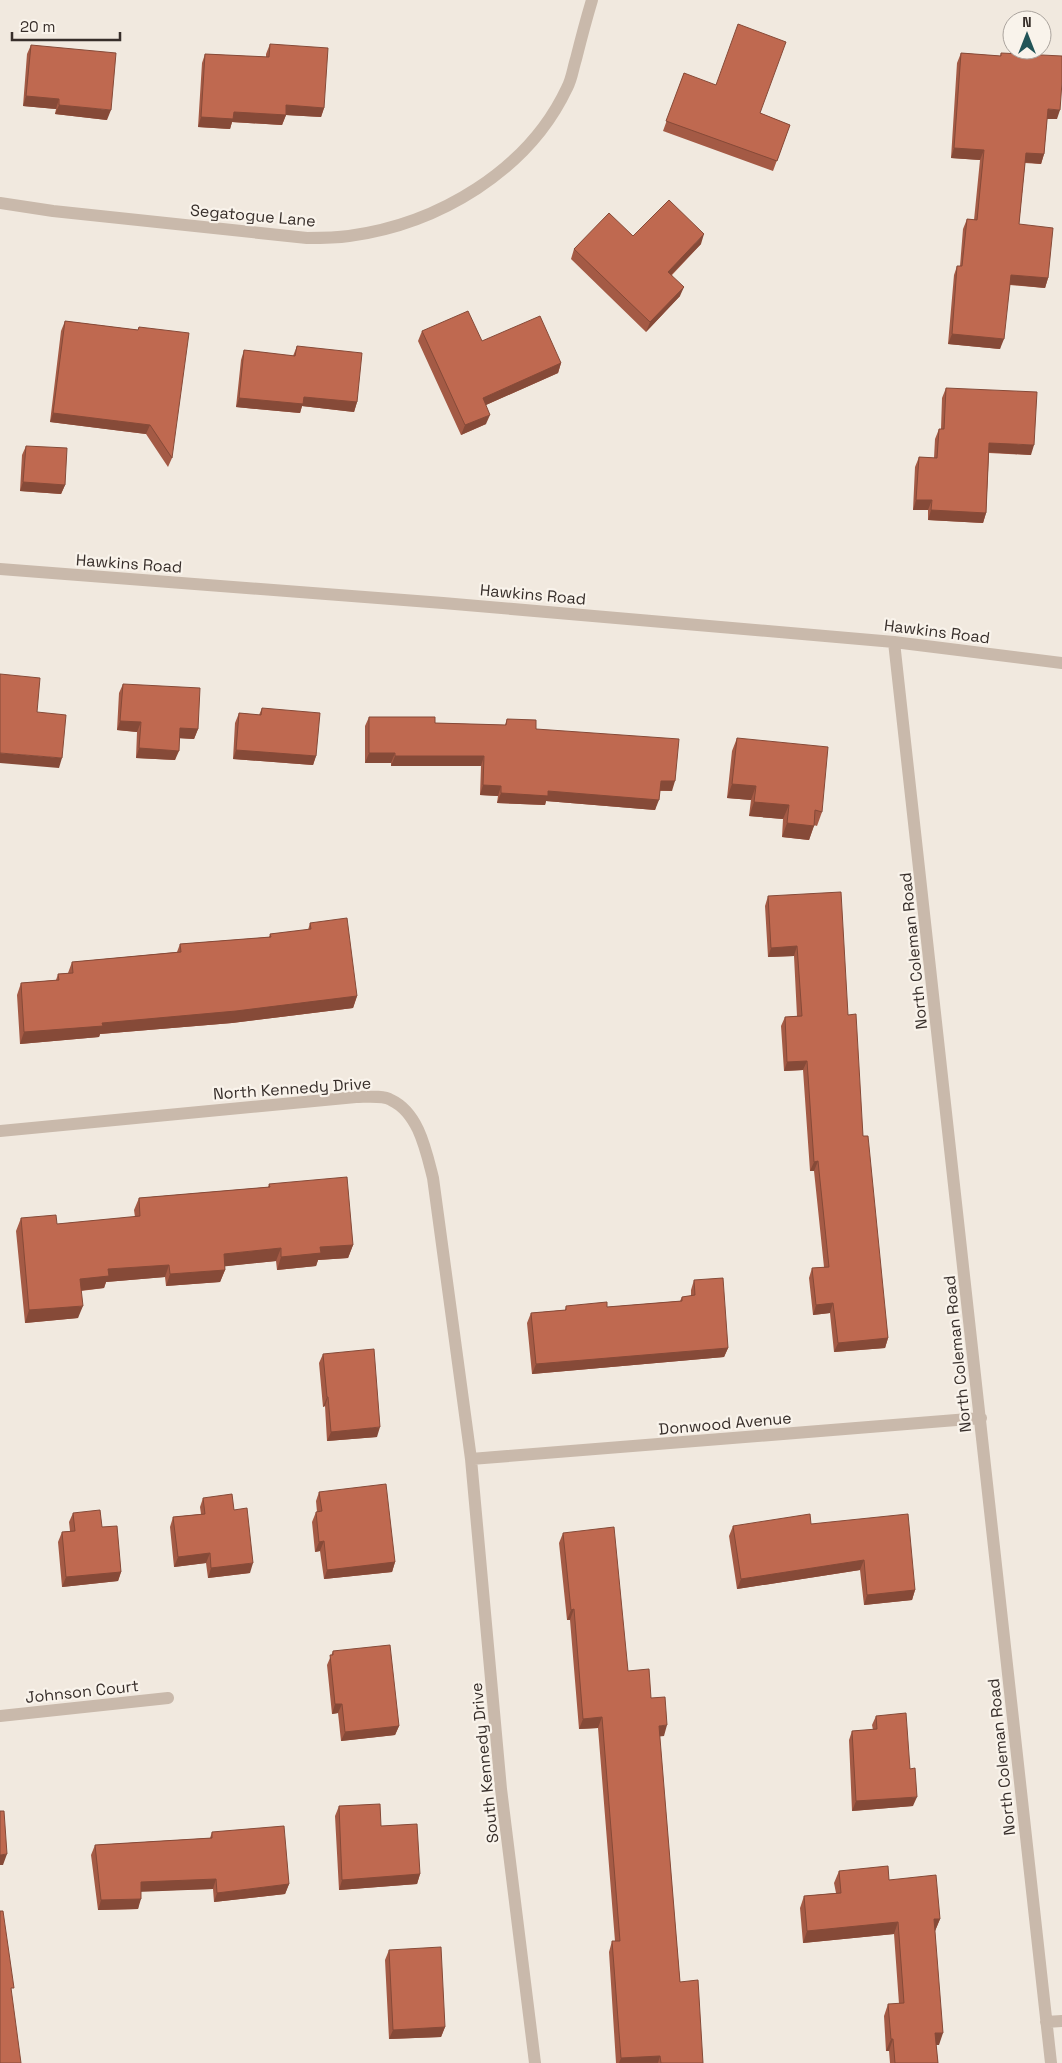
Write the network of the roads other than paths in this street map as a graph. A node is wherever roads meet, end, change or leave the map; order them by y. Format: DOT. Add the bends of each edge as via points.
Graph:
graph roads {
  1 [pos="592,0"];
  2 [pos="0,204"];
  3 [pos="0,569"];
  4 [pos="894,642"];
  5 [pos="1062,663"];
  6 [pos="0,1130"];
  7 [pos="981,1418"];
  8 [pos="471,1459"];
  9 [pos="168,1698"];
  10 [pos="0,1716"];
  11 [pos="1062,2021"];
  12 [pos="1046,2022"];
  13 [pos="535,2063"];
  14 [pos="1051,2063"];
  1 -- 2 [label="street, Segatogue Lane" via="568,88 526,149 470,193 393,227 349,236 307,238"];
  3 -- 4 [label="street, Hawkins Road" via="443,602"];
  4 -- 5 [label="street, Hawkins Road"];
  4 -- 7 [label="street, North Coleman Road"];
  6 -- 8 [label="street, North Kennedy Drive" via="356,1097 391,1099 411,1116 425,1147 433,1178"];
  7 -- 8 [label="street, Donwood Avenue"];
  7 -- 12 [label="street, North Coleman Road"];
  8 -- 13 [label="street, South Kennedy Drive" via="501,1789"];
  9 -- 10 [label="street, Johnson Court"];
  11 -- 12 [label="street"];
  12 -- 14 [label="street, North Coleman Road"];
}
